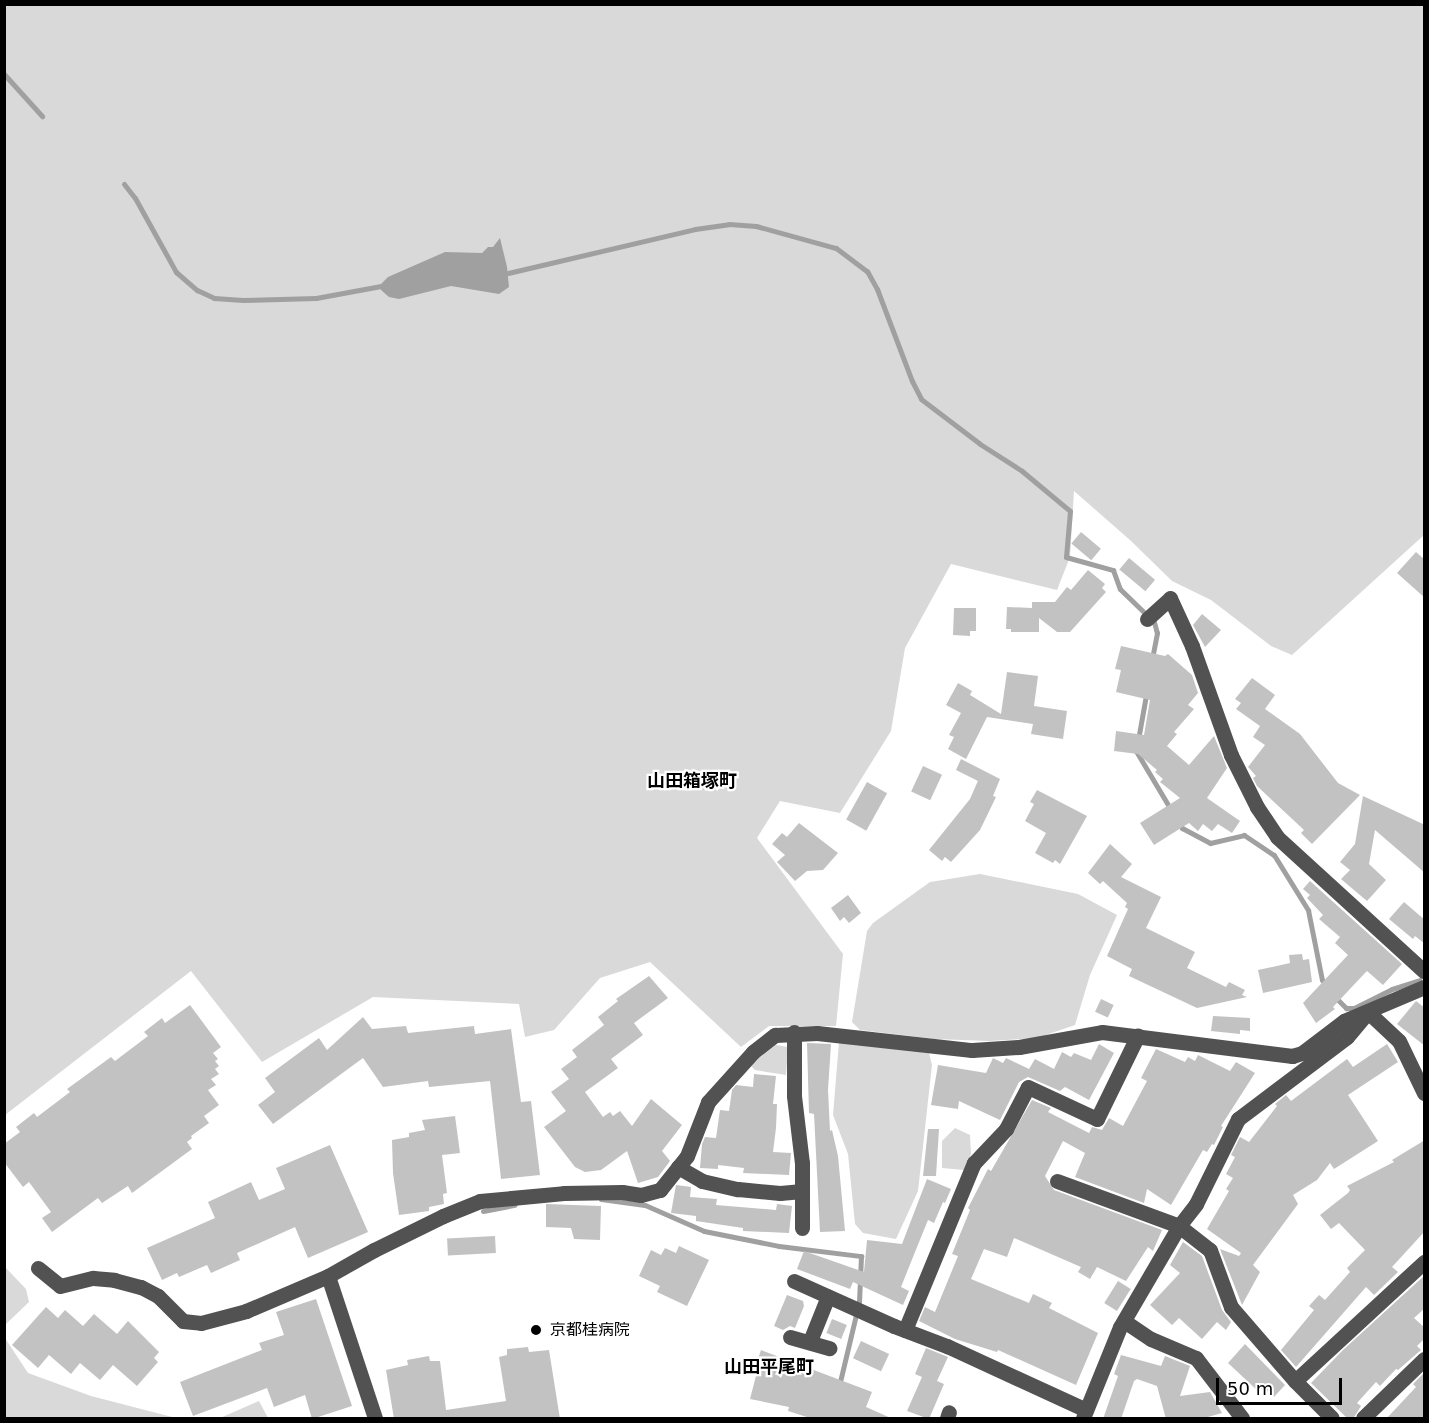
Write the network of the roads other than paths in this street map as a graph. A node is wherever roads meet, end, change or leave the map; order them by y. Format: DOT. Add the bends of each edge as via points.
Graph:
graph roads {
  1 [pos="1151,616"];
  2 [pos="1425,971"];
  3 [pos="1425,987"];
  4 [pos="1368,1012"];
  5 [pos="794,1032"];
  6 [pos="1138,1035"];
  7 [pos="1425,1093"];
  8 [pos="678,1167"];
  9 [pos="1057,1180"];
  10 [pos="802,1191"];
  11 [pos="1179,1226"];
  12 [pos="802,1228"];
  13 [pos="1425,1262"];
  14 [pos="38,1268"];
  15 [pos="328,1276"];
  16 [pos="794,1281"];
  17 [pos="828,1296"];
  18 [pos="1124,1321"];
  19 [pos="905,1330"];
  20 [pos="790,1337"];
  21 [pos="810,1341"];
  22 [pos="829,1348"];
  23 [pos="1425,1359"];
  24 [pos="1295,1381"];
  25 [pos="1084,1414"];
  26 [pos="375,1419"];
  27 [pos="1242,1419"];
  28 [pos="1332,1419"];
  29 [pos="1363,1419"];
  1 -- 2 [label="street" via="1170,598 1192,646 1231,754 1277,837"];
  3 -- 4 [label="street"];
  4 -- 6 [label="street" via="1344,1021 1302,1053 1292,1056"];
  4 -- 7 [label="street" via="1398,1041"];
  4 -- 11 [label="street" via="1347,1037 1238,1119 1196,1204"];
  5 -- 6 [label="street" via="972,1050 1019,1047 1102,1032"];
  5 -- 8 [label="street" via="775,1035 753,1052 708,1102 687,1156"];
  5 -- 10 [label="street" via="794,1096"];
  6 -- 19 [label="street" via="1097,1119 1028,1087 1006,1129 974,1163"];
  8 -- 10 [label="street" via="702,1181 738,1189 780,1194"];
  8 -- 15 [label="street" via="660,1190 641,1195 564,1193 480,1201"];
  9 -- 11 [label="street"];
  10 -- 12 [label="street"];
  11 -- 18 [label="street"];
  11 -- 24 [label="street" via="1210,1250 1231,1307"];
  13 -- 24 [label="street"];
  14 -- 15 [label="street" via="60,1286 93,1278 141,1287 158,1296 183,1321 201,1323 246,1311"];
  15 -- 26 [label="street"];
  16 -- 17 [label="street"];
  17 -- 19 [label="street"];
  17 -- 21 [label="street"];
  18 -- 25 [label="street"];
  18 -- 27 [label="street" via="1151,1339 1196,1358"];
  19 -- 25 [label="street" via="947,1346"];
  20 -- 21 [label="street"];
  21 -- 22 [label="street"];
  23 -- 29 [label="street"];
  24 -- 28 [label="street"];
}
